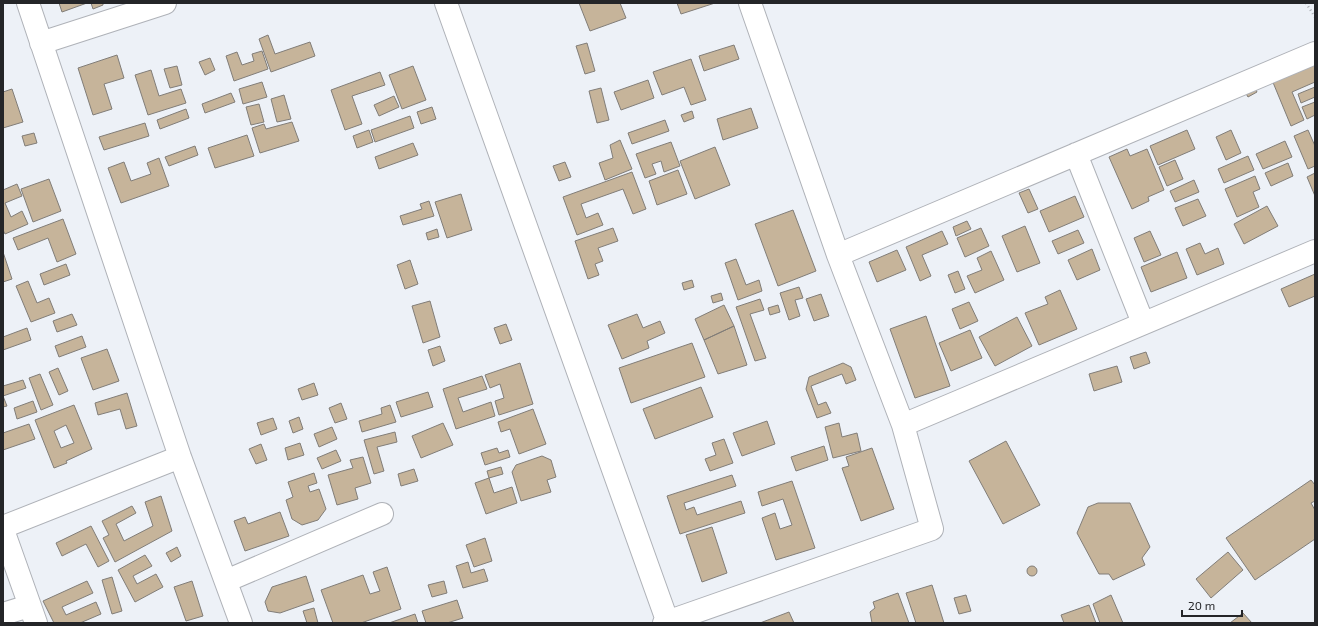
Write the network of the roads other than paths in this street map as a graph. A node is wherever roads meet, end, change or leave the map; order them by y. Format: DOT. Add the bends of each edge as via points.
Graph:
graph roads {
  1 [pos="28,3"];
  2 [pos="165,3"];
  3 [pos="446,3"];
  4 [pos="750,3"];
  5 [pos="41,43"];
  6 [pos="1315,53"];
  7 [pos="1076,154"];
  8 [pos="1315,251"];
  9 [pos="838,255"];
  10 [pos="1143,323"];
  11 [pos="903,425"];
  12 [pos="180,457"];
  13 [pos="382,514"];
  14 [pos="3,529"];
  15 [pos="226,581"];
  16 [pos="3,614"];
  17 [pos="32,615"];
  18 [pos="241,623"];
  19 [pos="667,623"];
  1 -- 5 [label="street"];
  2 -- 5 [label="street"];
  3 -- 19 [label="street"];
  4 -- 9 [label="street"];
  5 -- 12 [label="street"];
  6 -- 7 [label="street"];
  7 -- 9 [label="street"];
  7 -- 10 [label="street"];
  8 -- 10 [label="street"];
  9 -- 11 [label="street"];
  10 -- 11 [label="street"];
  11 -- 19 [label="street" via="932,529"];
  12 -- 14 [label="street"];
  12 -- 15 [label="street"];
  13 -- 15 [label="street"];
  14 -- 17 [label="street"];
  15 -- 18 [label="street"];
  16 -- 17 [label="street"];
}
